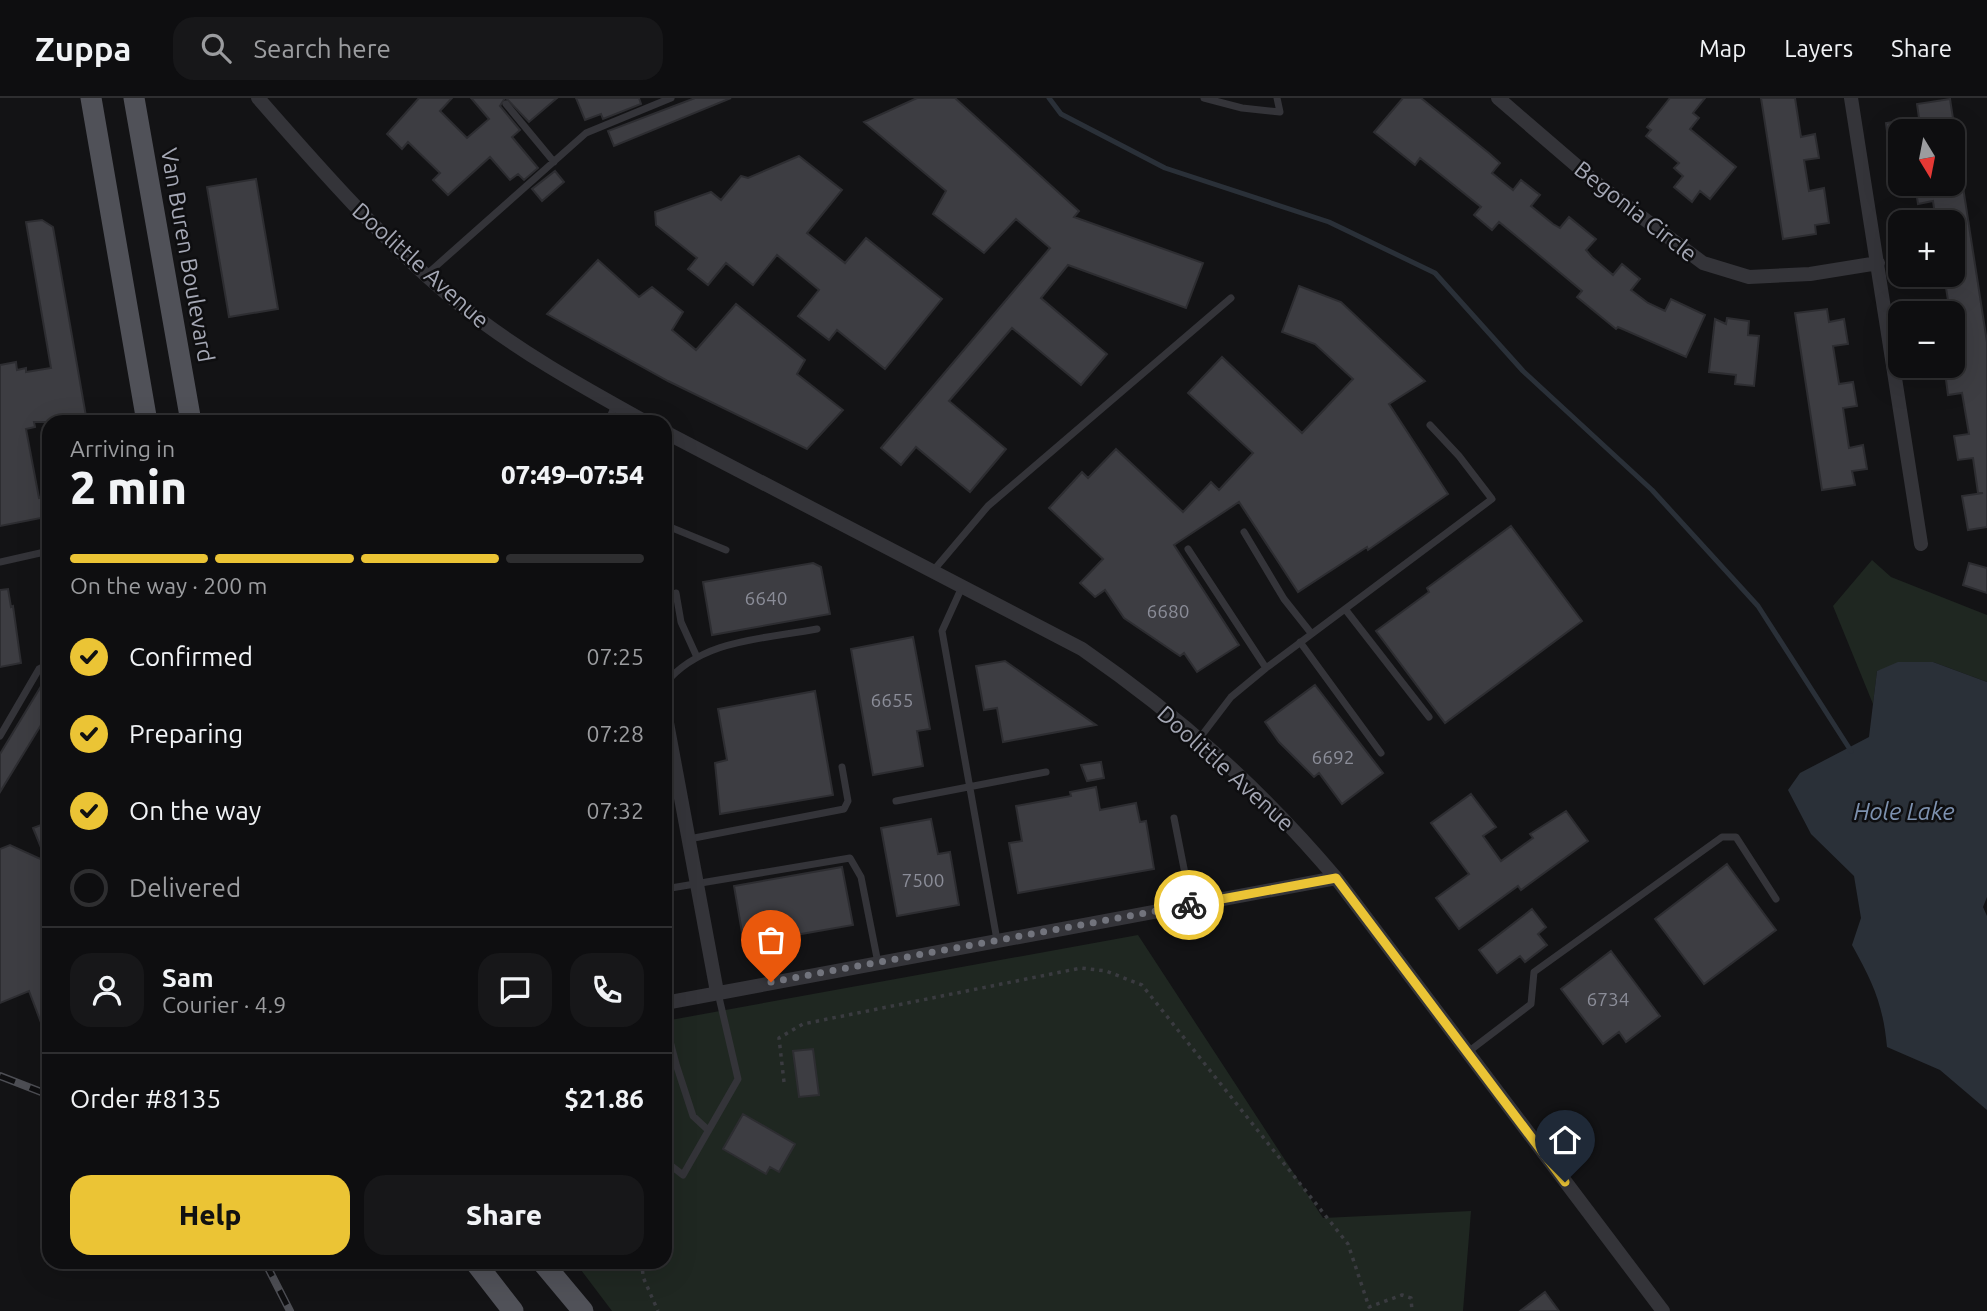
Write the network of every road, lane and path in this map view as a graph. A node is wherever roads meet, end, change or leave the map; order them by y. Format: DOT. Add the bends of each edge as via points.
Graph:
graph roads {
  1 [pos="91,98"];
  2 [pos="134,98"];
  3 [pos="258,98"];
  4 [pos="671,98"];
  5 [pos="1204,98"];
  6 [pos="1277,98"];
  7 [pos="1498,98"];
  8 [pos="1851,98"];
  9 [pos="506,104"];
  10 [pos="554,162"];
  11 [pos="1878,263"];
  12 [pos="426,275"];
  13 [pos="1231,298"];
  14 [pos="615,405"];
  15 [pos="146,415"];
  16 [pos="190,415"];
  17 [pos="611,415"];
  18 [pos="633,415"];
  19 [pos="1430,425"];
  20 [pos="672,436"];
  21 [pos="672,528"];
  22 [pos="1244,532"];
  23 [pos="1921,544"];
  24 [pos="1188,549"];
  25 [pos="726,550"];
  26 [pos="42,553"];
  27 [pos="0,562"];
  28 [pos="933,570"];
  29 [pos="962,587"];
  30 [pos="676,593"];
  31 [pos="1345,609"];
  32 [pos="817,629"];
  33 [pos="1311,633"];
  34 [pos="1300,642"];
  35 [pos="696,655"];
  36 [pos="42,668"];
  37 [pos="1266,668"];
  38 [pos="672,676"];
  39 [pos="1429,717"];
  40 [pos="0,736"];
  41 [pos="1199,739"];
  42 [pos="672,749"];
  43 [pos="1381,753"];
  44 [pos="842,767"];
  45 [pos="1045,772"];
  46 [pos="970,787"];
  47 [pos="896,800"];
  48 [pos="1174,818"];
  49 [pos="689,839"];
  50 [pos="1336,878"];
  51 [pos="697,882"];
  52 [pos="672,887"];
  53 [pos="1776,899"];
  54 [pos="1191,904"];
  55 [pos="997,940"];
  56 [pos="878,963"];
  57 [pos="718,992"];
  58 [pos="672,1002"];
  59 [pos="672,1048"];
  60 [pos="1468,1052"];
  61 [pos="676,1063"];
  62 [pos="672,1064"];
  63 [pos="784,1082"];
  64 [pos="708,1130"];
  65 [pos="672,1166"];
  66 [pos="480,1269"];
  67 [pos="548,1269"];
  68 [pos="642,1269"];
  69 [pos="513,1311"];
  70 [pos="583,1311"];
  71 [pos="657,1311"];
  72 [pos="1412,1311"];
  73 [pos="1663,1311"];
  1 -- 15 [label="main road"];
  2 -- 16 [label="main road, Van Buren Boulevard"];
  3 -- 12 [label="street, Doolittle Avenue" via="344,195"];
  4 -- 10 [label="lane" via="586,133"];
  5 -- 6 [label="lane" via="1280,112"];
  7 -- 11 [label="street, Begonia Circle" via="1599,185 1703,263 1749,277 1810,274"];
  8 -- 11 [label="street"];
  9 -- 10 [label="lane"];
  10 -- 12 [label="lane"];
  11 -- 23 [label="street"];
  12 -- 14 [label="street, Doolittle Avenue" via="565,378"];
  13 -- 28 [label="lane" via="988,506"];
  14 -- 17 [label="lane"];
  14 -- 18 [label="street, Doolittle Avenue"];
  19 -- 31 [label="lane" via="1492,499"];
  20 -- 28 [label="street, Doolittle Avenue"];
  21 -- 25 [label="lane"];
  22 -- 33 [label="lane" via="1284,599"];
  24 -- 37 [label="lane"];
  26 -- 27 [label="lane"];
  28 -- 29 [label="street, Doolittle Avenue"];
  29 -- 41 [label="street, Doolittle Avenue" via="1082,649"];
  29 -- 46 [label="lane" via="942,631"];
  30 -- 35 [label="lane" via="681,622"];
  31 -- 33 [label="lane"];
  31 -- 39 [label="lane"];
  32 -- 35 [label="lane"];
  33 -- 34 [label="lane"];
  34 -- 37 [label="lane"];
  34 -- 43 [label="lane"];
  35 -- 38 [label="lane"];
  36 -- 40 [label="lane"];
  37 -- 41 [label="lane" via="1231,697"];
  41 -- 50 [label="street, Doolittle Avenue" via="1283,815"];
  42 -- 49 [label="street"];
  44 -- 49 [label="lane" via="848,801 844,810"];
  45 -- 46 [label="lane"];
  46 -- 47 [label="lane"];
  46 -- 55 [label="lane"];
  48 -- 54 [label="lane"];
  49 -- 51 [label="street"];
  50 -- 54 [label="street"];
  50 -- 60 [label="street, Doolittle Avenue"];
  51 -- 52 [label="lane"];
  51 -- 56 [label="lane" via="850,858 861,877"];
  51 -- 57 [label="street"];
  53 -- 60 [label="lane" via="1736,837 1722,836 1534,972 1531,1004"];
  54 -- 55 [label="street"];
  55 -- 56 [label="street"];
  56 -- 57 [label="street"];
  57 -- 58 [label="street"];
  57 -- 64 [label="lane" via="738,1079"];
  59 -- 61 [label="lane"];
  60 -- 73 [label="street, Doolittle Avenue"];
  61 -- 62 [label="lane"];
  61 -- 64 [label="lane" via="693,1116"];
  63 -- 72 [label="path" via="779,1038 803,1024 1081,968 1107,971 1142,985 1348,1244 1368,1307 1402,1295 1411,1298"];
  64 -- 65 [label="lane" via="683,1175"];
  66 -- 69 [label="main road"];
  67 -- 70 [label="main road"];
  68 -- 71 [label="path"];
}
